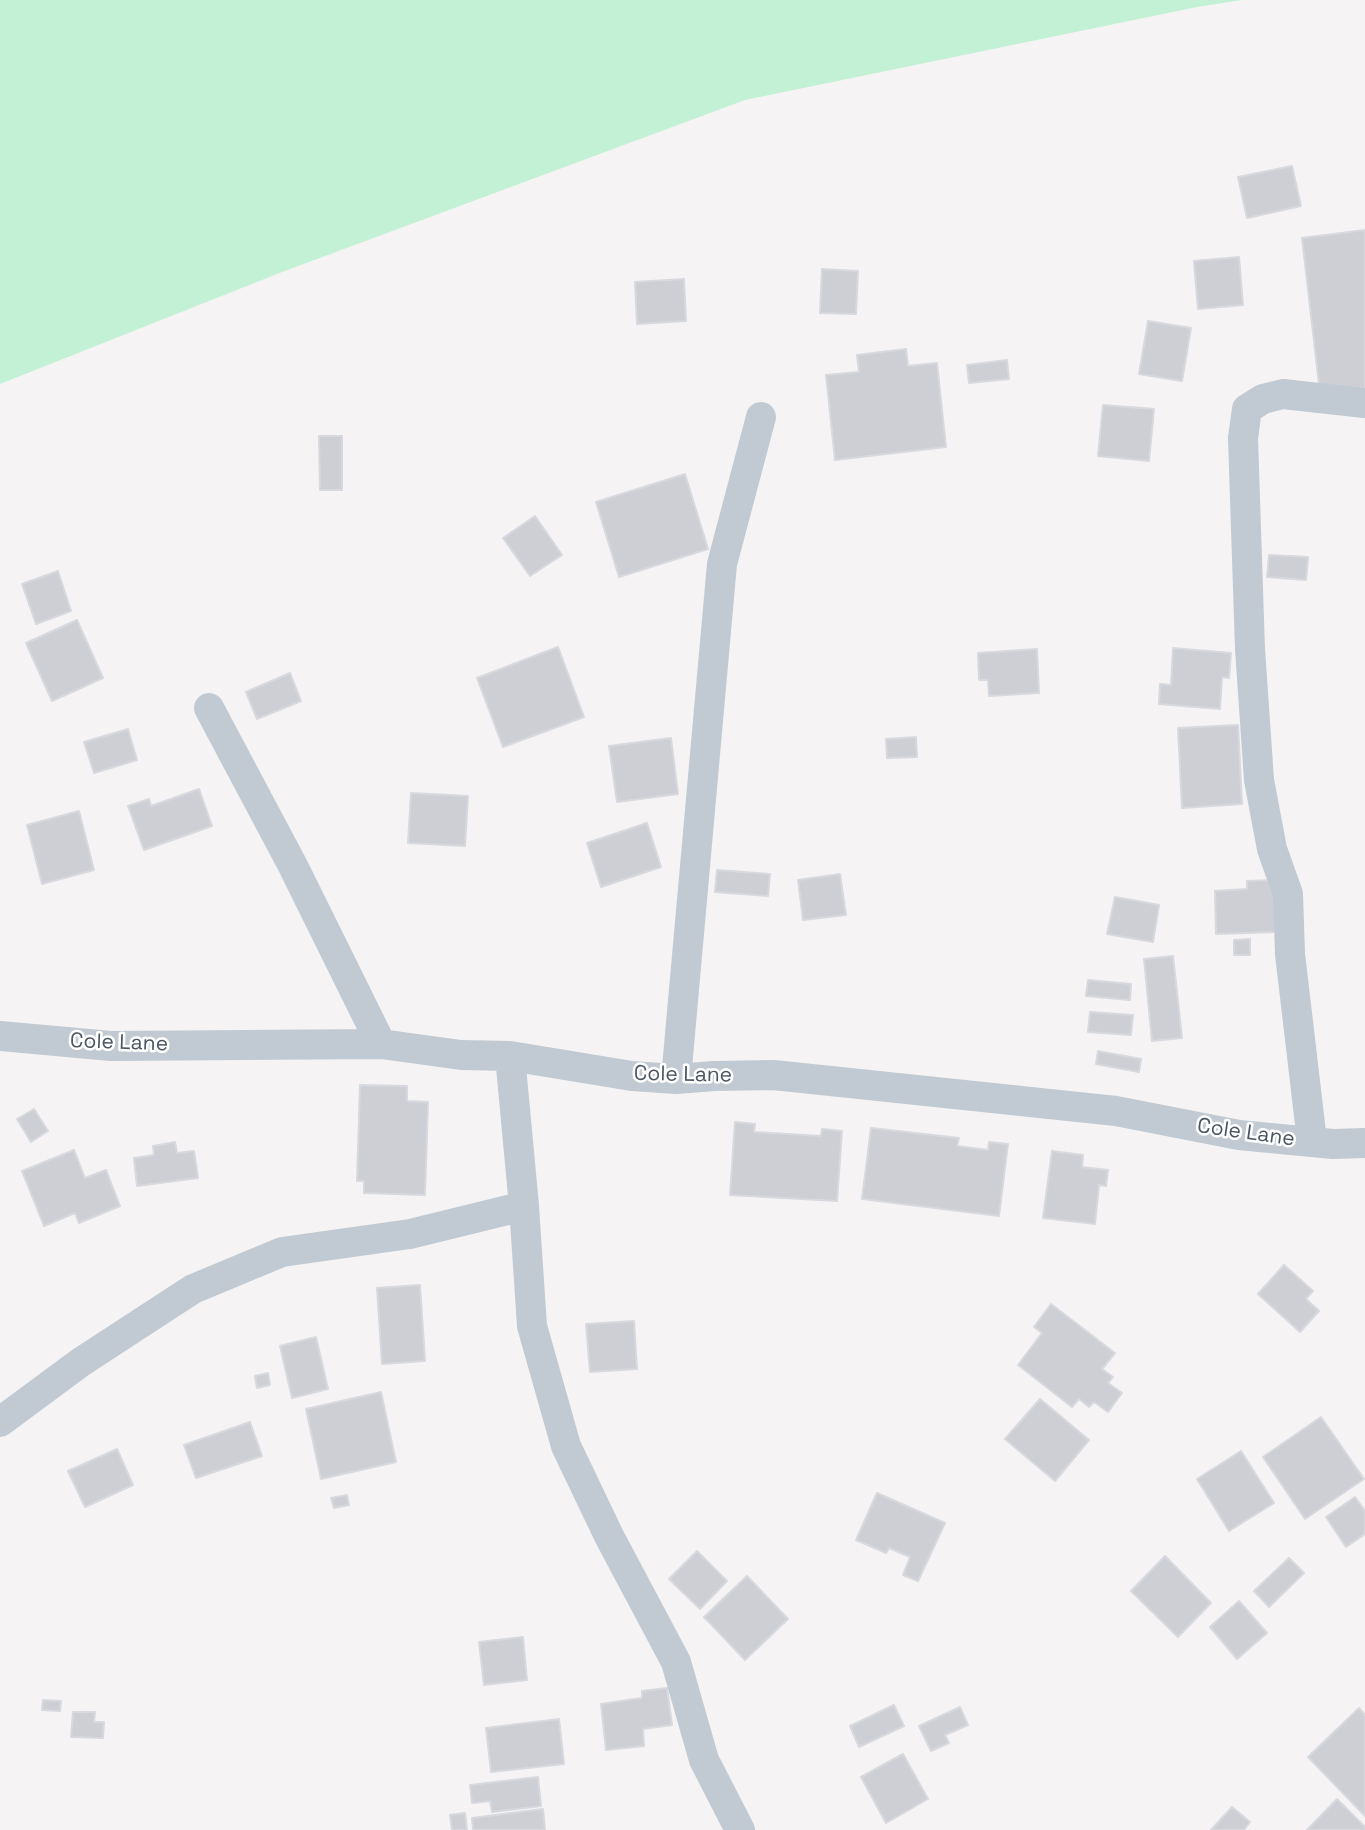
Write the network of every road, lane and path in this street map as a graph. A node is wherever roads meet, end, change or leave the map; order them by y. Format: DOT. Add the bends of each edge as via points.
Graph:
graph roads {
  1 [pos="1365,403"];
  2 [pos="761,417"];
  3 [pos="209,708"];
  4 [pos="0,1036"];
  5 [pos="381,1044"];
  6 [pos="510,1056"];
  7 [pos="676,1079"];
  8 [pos="1312,1141"];
  9 [pos="1362,1147"];
  10 [pos="524,1206"];
  11 [pos="0,1422"];
  12 [pos="740,1830"];
  1 -- 8 [label="street" via="1283,394 1263,399 1247,409 1243,439 1259,780 1272,849 1288,894 1290,954"];
  2 -- 7 [label="street" via="722,564"];
  3 -- 5 [label="street"];
  4 -- 5 [label="street, Cole Lane" via="111,1046"];
  5 -- 6 [label="street, Cole Lane" via="461,1055"];
  6 -- 7 [label="street, Cole Lane"];
  6 -- 10 [label="street"];
  7 -- 8 [label="street, Cole Lane" via="773,1076 828,1081 1116,1111 1239,1135"];
  8 -- 9 [label="street, Cole Lane"];
  10 -- 11 [label="street" via="410,1234 282,1252 193,1289"];
  10 -- 12 [label="street" via="532,1326 566,1446 676,1662 704,1760"];
}
